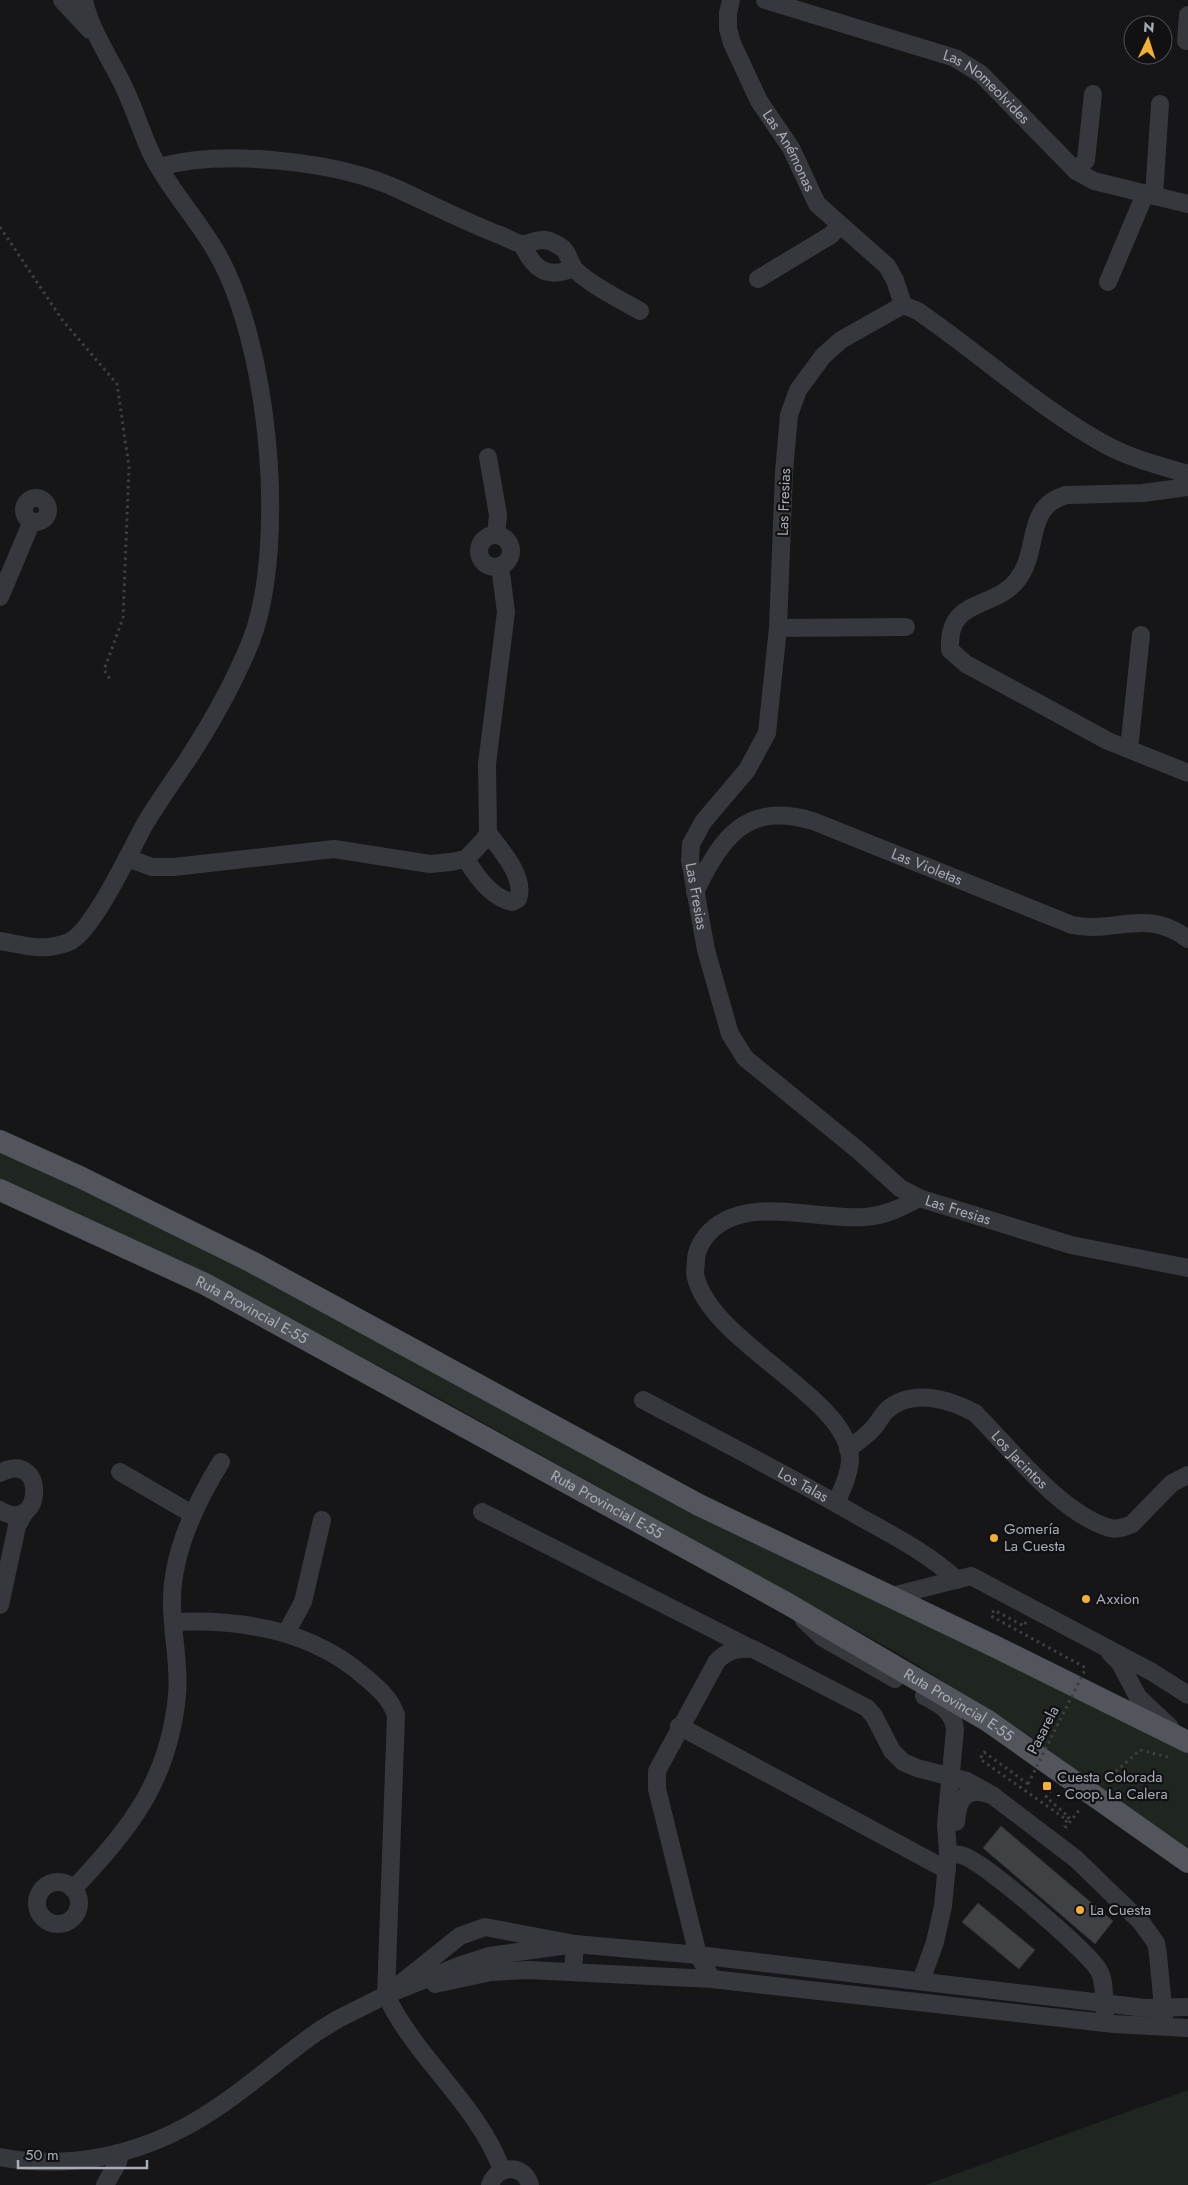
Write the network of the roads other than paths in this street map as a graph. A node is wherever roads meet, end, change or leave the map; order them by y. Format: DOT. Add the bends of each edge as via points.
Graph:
graph roads {
  1 [pos="62,0"];
  2 [pos="84,0"];
  3 [pos="731,0"];
  4 [pos="765,0"];
  5 [pos="1188,15"];
  6 [pos="1186,41"];
  7 [pos="103,46"];
  8 [pos="1093,94"];
  9 [pos="1160,104"];
  10 [pos="159,167"];
  11 [pos="1076,172"];
  12 [pos="1150,195"];
  13 [pos="1188,204"];
  14 [pos="840,224"];
  15 [pos="522,244"];
  16 [pos="573,268"];
  17 [pos="758,278"];
  18 [pos="1108,282"];
  19 [pos="903,305"];
  20 [pos="640,311"];
  21 [pos="488,457"];
  22 [pos="1188,474"];
  23 [pos="1188,487"];
  24 [pos="32,522"];
  25 [pos="0,597"];
  26 [pos="906,627"];
  27 [pos="778,628"];
  28 [pos="1141,635"];
  29 [pos="1129,749"];
  30 [pos="1188,773"];
  31 [pos="488,833"];
  32 [pos="127,858"];
  33 [pos="466,859"];
  34 [pos="695,892"];
  35 [pos="1188,939"];
  36 [pos="0,941"];
  37 [pos="0,1126"];
  38 [pos="0,1142"];
  39 [pos="0,1190"];
  40 [pos="919,1198"];
  41 [pos="201,1236"];
  42 [pos="1188,1268"];
  43 [pos="643,1400"];
  44 [pos="848,1448"];
  45 [pos="221,1462"];
  46 [pos="120,1472"];
  47 [pos="0,1473"];
  48 [pos="1188,1476"];
  49 [pos="836,1503"];
  50 [pos="482,1512"];
  51 [pos="192,1514"];
  52 [pos="13,1515"];
  53 [pos="322,1520"];
  54 [pos="957,1580"];
  55 [pos="892,1596"];
  56 [pos="788,1604"];
  57 [pos="0,1606"];
  58 [pos="174,1622"];
  59 [pos="286,1633"];
  60 [pos="1104,1646"];
  61 [pos="753,1649"];
  62 [pos="1187,1691"];
  63 [pos="679,1726"];
  64 [pos="1185,1748"];
  65 [pos="956,1775"];
  66 [pos="992,1795"];
  67 [pos="948,1862"];
  68 [pos="1188,1862"];
  69 [pos="74,1888"];
  70 [pos="575,1944"];
  71 [pos="698,1955"];
  72 [pos="573,1971"];
  73 [pos="712,1979"];
  74 [pos="921,1981"];
  75 [pos="386,1995"];
  76 [pos="1104,2003"];
  77 [pos="1188,2007"];
  78 [pos="1162,2008"];
  79 [pos="1114,2024"];
  80 [pos="1158,2026"];
  81 [pos="1188,2028"];
  82 [pos="120,2153"];
  83 [pos="0,2157"];
  84 [pos="502,2170"];
  85 [pos="105,2185"];
  86 [pos="490,2185"];
  87 [pos="530,2185"];
  1 -- 7 [label="street"];
  2 -- 7 [label="street"];
  3 -- 14 [label="street, Las Anémonas" via="728,13 730,36 759,101 791,148 817,204"];
  4 -- 11 [label="street, Las Nomeolvides" via="969,65 982,74"];
  5 -- 6 [label="street"];
  7 -- 10 [label="street" via="128,94"];
  8 -- 11 [label="street" via="1086,160"];
  9 -- 12 [label="street"];
  10 -- 15 [label="street" via="192,160 218,159 295,162 334,170 381,182"];
  10 -- 32 [label="street" via="217,253 246,324 266,434 269,531 261,605 252,639 221,705"];
  11 -- 12 [label="street, Las Nomeolvides" via="1094,181"];
  12 -- 13 [label="street, Las Nomeolvides"];
  12 -- 18 [label="street"];
  14 -- 17 [label="street" via="831,235"];
  14 -- 19 [label="street, Las Anémonas" via="887,266"];
  15 -- 16 [label="street" via="539,269 559,272"];
  15 -- 16 [label="street" via="542,239 553,242 565,250"];
  16 -- 20 [label="street"];
  19 -- 22 [label="street" via="918,311 1052,410 1108,446"];
  19 -- 27 [label="street, Las Fresias" via="835,345 809,372 795,396 784,472"];
  21 -- 31 [label="street" via="498,515 496,535 484,539 480,554 490,566 500,566 506,612 487,764"];
  23 -- 29 [label="street" via="1055,498 1039,516 1022,574 1004,591 960,614 950,637 950,650 966,664 1108,741"];
  24 -- 25 [label="street"];
  26 -- 27 [label="street"];
  27 -- 34 [label="street, Las Fresias" via="768,733 747,770 696,832 690,860"];
  28 -- 29 [label="street"];
  29 -- 30 [label="street"];
  31 -- 33 [label="street"];
  31 -- 33 [label="street" via="514,873 520,893 518,899 512,902 498,896 473,871"];
  32 -- 33 [label="street" via="152,867 174,867 334,848 430,864"];
  32 -- 36 [label="street" via="94,916 70,941 40,948"];
  34 -- 35 [label="street, Las Violetas" via="721,846 734,833 758,818 775,814 793,815 1072,925 1086,928 1143,922 1160,924"];
  34 -- 40 [label="street, Las Fresias" via="722,1011 736,1046 745,1058 900,1188"];
  37 -- 41 [label="main road" via="145,1193"];
  38 -- 41 [label="main road"];
  39 -- 56 [label="main road, Ruta Provincial E-55" via="205,1284"];
  40 -- 42 [label="street, Las Fresias" via="1071,1245"];
  40 -- 44 [label="street" via="888,1214 865,1217 764,1211 741,1213 715,1226 704,1238 696,1255 695,1277 702,1295 720,1319 821,1406 839,1429"];
  41 -- 55 [label="main road" via="699,1505"];
  43 -- 49 [label="street, Los Talas"];
  44 -- 48 [label="street, Los Jacintos" via="864,1437 886,1411 899,1402 913,1398 956,1403 975,1413 1065,1504 1112,1529 1132,1524 1172,1483"];
  44 -- 49 [label="street" via="850,1460 845,1484"];
  45 -- 51 [label="street"];
  46 -- 51 [label="street"];
  47 -- 52 [label="street" via="15,1469 28,1474 33,1480 34,1501"];
  49 -- 54 [label="street, Los Talas" via="924,1554"];
  50 -- 61 [label="street"];
  51 -- 58 [label="street" via="176,1571 172,1605"];
  52 -- 57 [label="street"];
  53 -- 59 [label="street" via="303,1602"];
  54 -- 55 [label="street"];
  54 -- 60 [label="street" via="971,1576"];
  55 -- 64 [label="main road"];
  56 -- 65 [label="street" via="822,1638 941,1705 952,1718 955,1730"];
  56 -- 68 [label="main road, Ruta Provincial E-55" via="988,1721"];
  58 -- 59 [label="street" via="240,1622"];
  58 -- 69 [label="street" via="177,1696 161,1765 130,1825"];
  59 -- 75 [label="street" via="333,1653 354,1667 382,1692 396,1715"];
  60 -- 62 [label="street"];
  60 -- 64 [label="street" via="1120,1663 1138,1697"];
  61 -- 63 [label="street" via="739,1648 717,1661"];
  61 -- 65 [label="street" via="867,1708 892,1751 903,1762 916,1768"];
  63 -- 67 [label="street"];
  63 -- 71 [label="street" via="657,1771 657,1788"];
  65 -- 66 [label="street"];
  65 -- 67 [label="street" via="946,1824"];
  66 -- 67 [label="street" via="977,1792 960,1801"];
  66 -- 78 [label="street" via="1076,1859 1142,1922 1157,1949"];
  67 -- 74 [label="street" via="940,1924"];
  67 -- 76 [label="street" via="964,1856 992,1874 1075,1944 1098,1969 1103,1980"];
  70 -- 71 [label="street"];
  70 -- 72 [label="street"];
  70 -- 75 [label="street" via="489,1956"];
  70 -- 75 [label="street" via="485,1927 460,1936"];
  71 -- 73 [label="street"];
  71 -- 74 [label="street"];
  72 -- 73 [label="street"];
  72 -- 75 [label="street" via="491,1972"];
  73 -- 79 [label="street"];
  74 -- 76 [label="street"];
  75 -- 82 [label="street" via="317,2032 193,2123"];
  75 -- 84 [label="street" via="410,2038 484,2131"];
  76 -- 78 [label="street"];
  76 -- 79 [label="street" via="1105,2014"];
  77 -- 78 [label="street"];
  78 -- 80 [label="street" via="1164,2017"];
  79 -- 80 [label="street"];
  80 -- 81 [label="street"];
  82 -- 83 [label="street" via="88,2161 59,2162 26,2162"];
  82 -- 85 [label="street"];
  84 -- 86 [label="street"];
  84 -- 87 [label="street" via="508,2168 521,2172"];
}
